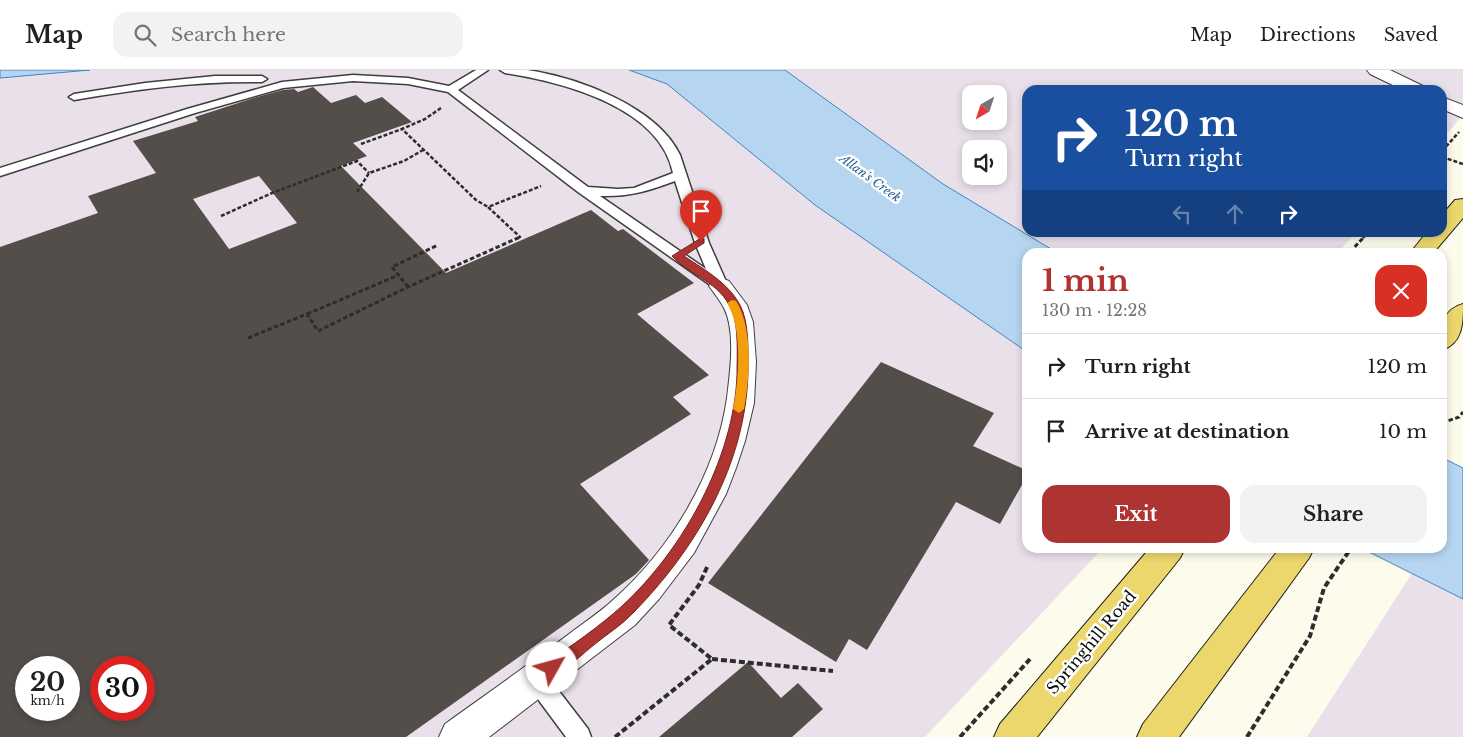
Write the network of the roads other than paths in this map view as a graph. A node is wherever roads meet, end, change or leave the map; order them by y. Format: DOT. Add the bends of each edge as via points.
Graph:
graph roads {
  1 [pos="324,70"];
  2 [pos="483,70"];
  3 [pos="505,70"];
  4 [pos="1376,70"];
  5 [pos="262,79"];
  6 [pos="1408,85"];
  7 [pos="451,90"];
  8 [pos="74,97"];
  9 [pos="191,110"];
  10 [pos="0,172"];
  11 [pos="680,175"];
  12 [pos="586,191"];
  13 [pos="1463,205"];
  14 [pos="1447,223"];
  15 [pos="1435,237"];
  16 [pos="701,241"];
  17 [pos="1425,248"];
  18 [pos="677,256"];
  19 [pos="721,286"];
  20 [pos="1463,312"];
  21 [pos="1447,334"];
  22 [pos="1166,553"];
  23 [pos="1294,553"];
  24 [pos="537,680"];
  25 [pos="458,737"];
  26 [pos="580,737"];
  27 [pos="1013,737"];
  28 [pos="1156,737"];
  1 -- 5 [label="lane"];
  2 -- 7 [label="lane"];
  3 -- 11 [label="lane" via="542,76 586,89 629,111 669,144"];
  4 -- 6 [label="street"];
  5 -- 8 [label="lane" via="184,80"];
  5 -- 9 [label="lane" via="211,96"];
  7 -- 9 [label="lane" via="408,82 328,79 282,85"];
  7 -- 12 [label="lane"];
  9 -- 10 [label="lane"];
  11 -- 12 [label="lane" via="636,191"];
  11 -- 16 [label="lane"];
  12 -- 18 [label="lane"];
  13 -- 14 [label="main road"];
  15 -- 17 [label="main road"];
  16 -- 18 [label="lane"];
  16 -- 19 [label="lane"];
  18 -- 19 [label="lane"];
  19 -- 24 [label="street" via="738,312 743,349 742,394 733,438 720,476 700,517 663,571 627,610"];
  20 -- 21 [label="main road"];
  22 -- 27 [label="main road, Springhill Road"];
  23 -- 28 [label="main road"];
  24 -- 25 [label="street"];
  24 -- 26 [label="lane"];
}
